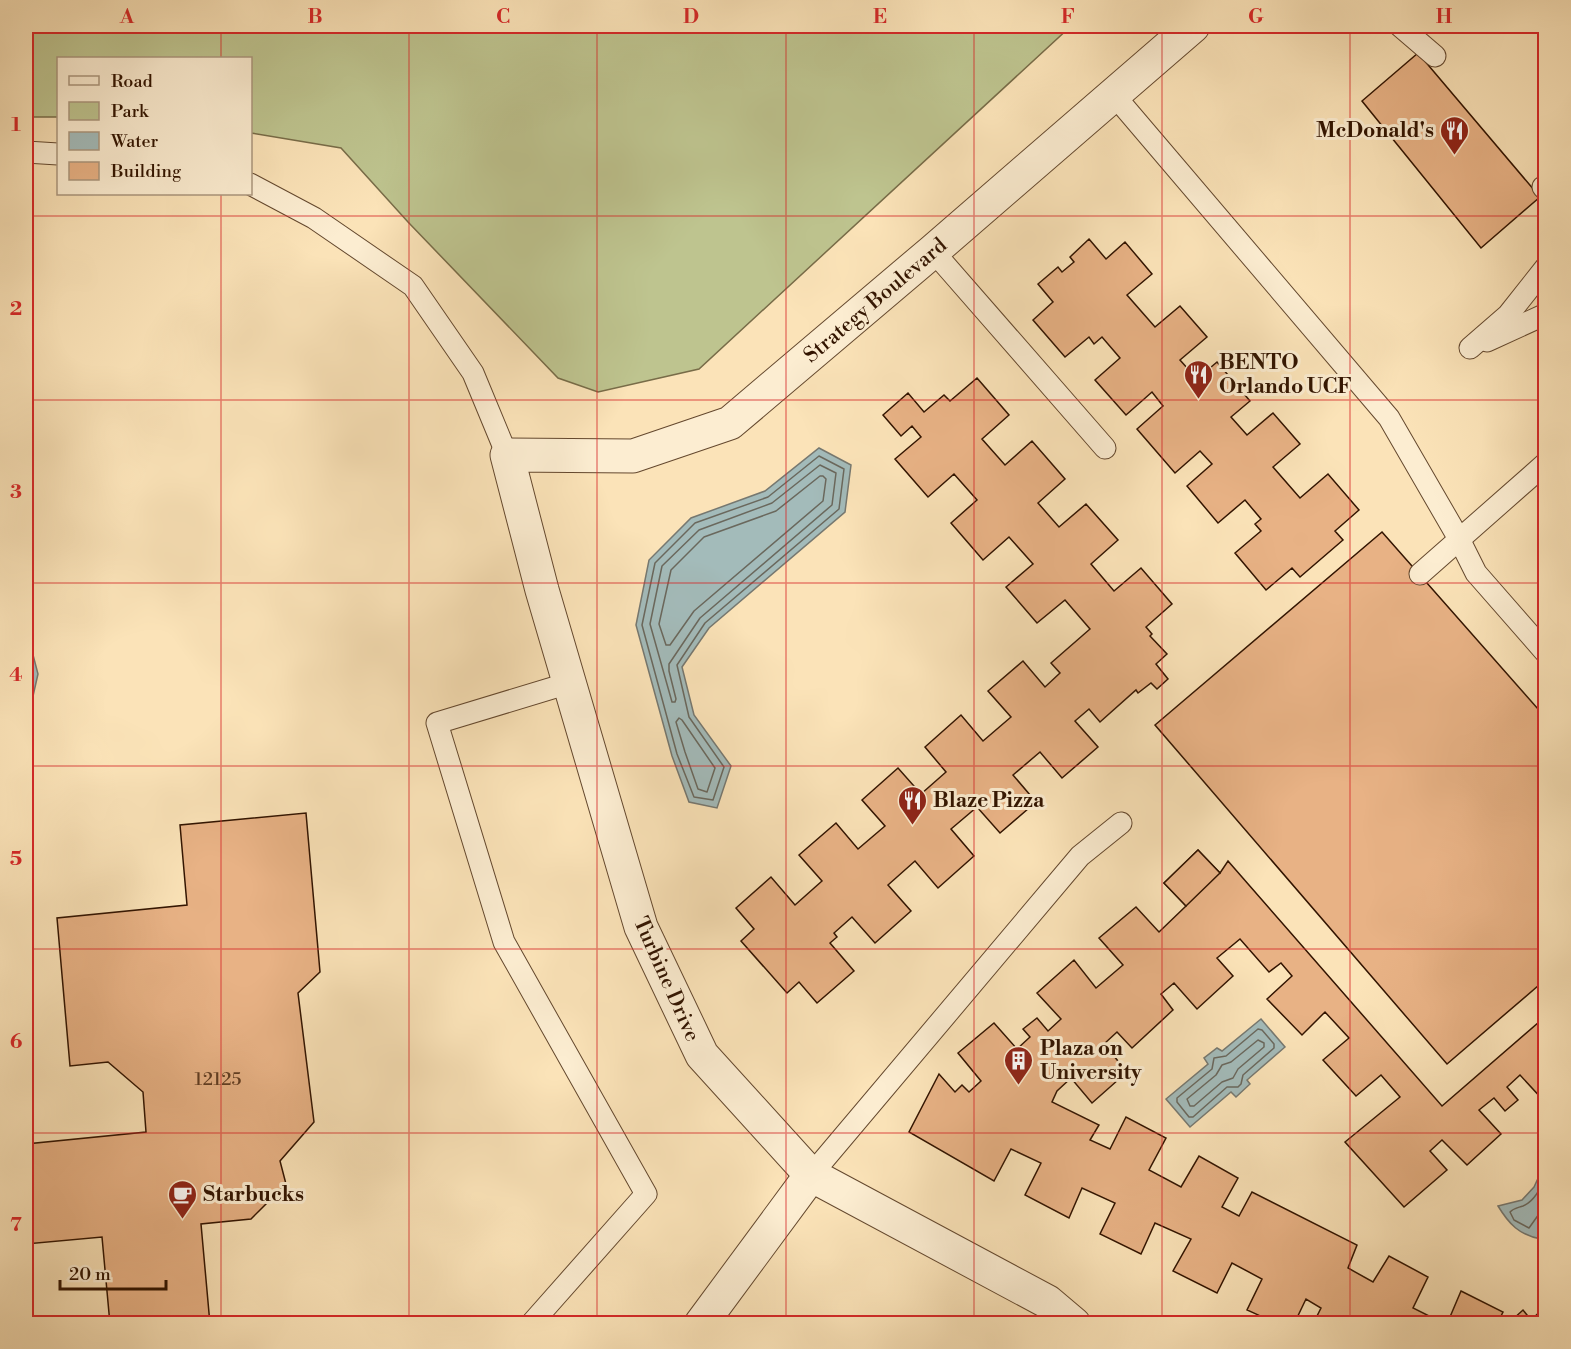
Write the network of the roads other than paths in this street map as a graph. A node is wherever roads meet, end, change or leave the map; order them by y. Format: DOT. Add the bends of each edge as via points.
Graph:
graph roads {
  1 [pos="1193,26"];
  2 [pos="1400,26"];
  3 [pos="1434,56"];
  4 [pos="1114,95"];
  5 [pos="26,152"];
  6 [pos="57,154"];
  7 [pos="252,185"];
  8 [pos="933,251"];
  9 [pos="1545,267"];
  10 [pos="1545,314"];
  11 [pos="1105,448"];
  12 [pos="507,455"];
  13 [pos="1545,463"];
  14 [pos="1459,539"];
  15 [pos="1420,574"];
  16 [pos="1545,652"];
  17 [pos="569,684"];
  18 [pos="1121,823"];
  19 [pos="811,1175"];
  20 [pos="531,1323"];
  21 [pos="701,1323"];
  22 [pos="1074,1323"];
  1 -- 4 [label="street, Strategy Boulevard"];
  2 -- 3 [label="lane"];
  4 -- 8 [label="street, Strategy Boulevard"];
  4 -- 14 [label="lane" via="1394,425"];
  5 -- 6 [label="lane"];
  7 -- 12 [label="lane" via="314,218 413,286 473,373"];
  8 -- 11 [label="lane"];
  8 -- 12 [label="street, Strategy Boulevard" via="730,423 633,456"];
  9 -- 10 [label="lane" via="1508,315 1470,348"];
  12 -- 17 [label="street, Turbine Drive"];
  13 -- 14 [label="lane"];
  14 -- 15 [label="lane"];
  14 -- 16 [label="lane" via="1476,573"];
  17 -- 19 [label="street, Turbine Drive" via="641,927 702,1055"];
  17 -- 20 [label="lane" via="437,723 504,942 646,1194"];
  18 -- 19 [label="lane" via="1080,856"];
  19 -- 21 [label="street"];
  19 -- 22 [label="street, Turbine Drive" via="1048,1302"];
}
